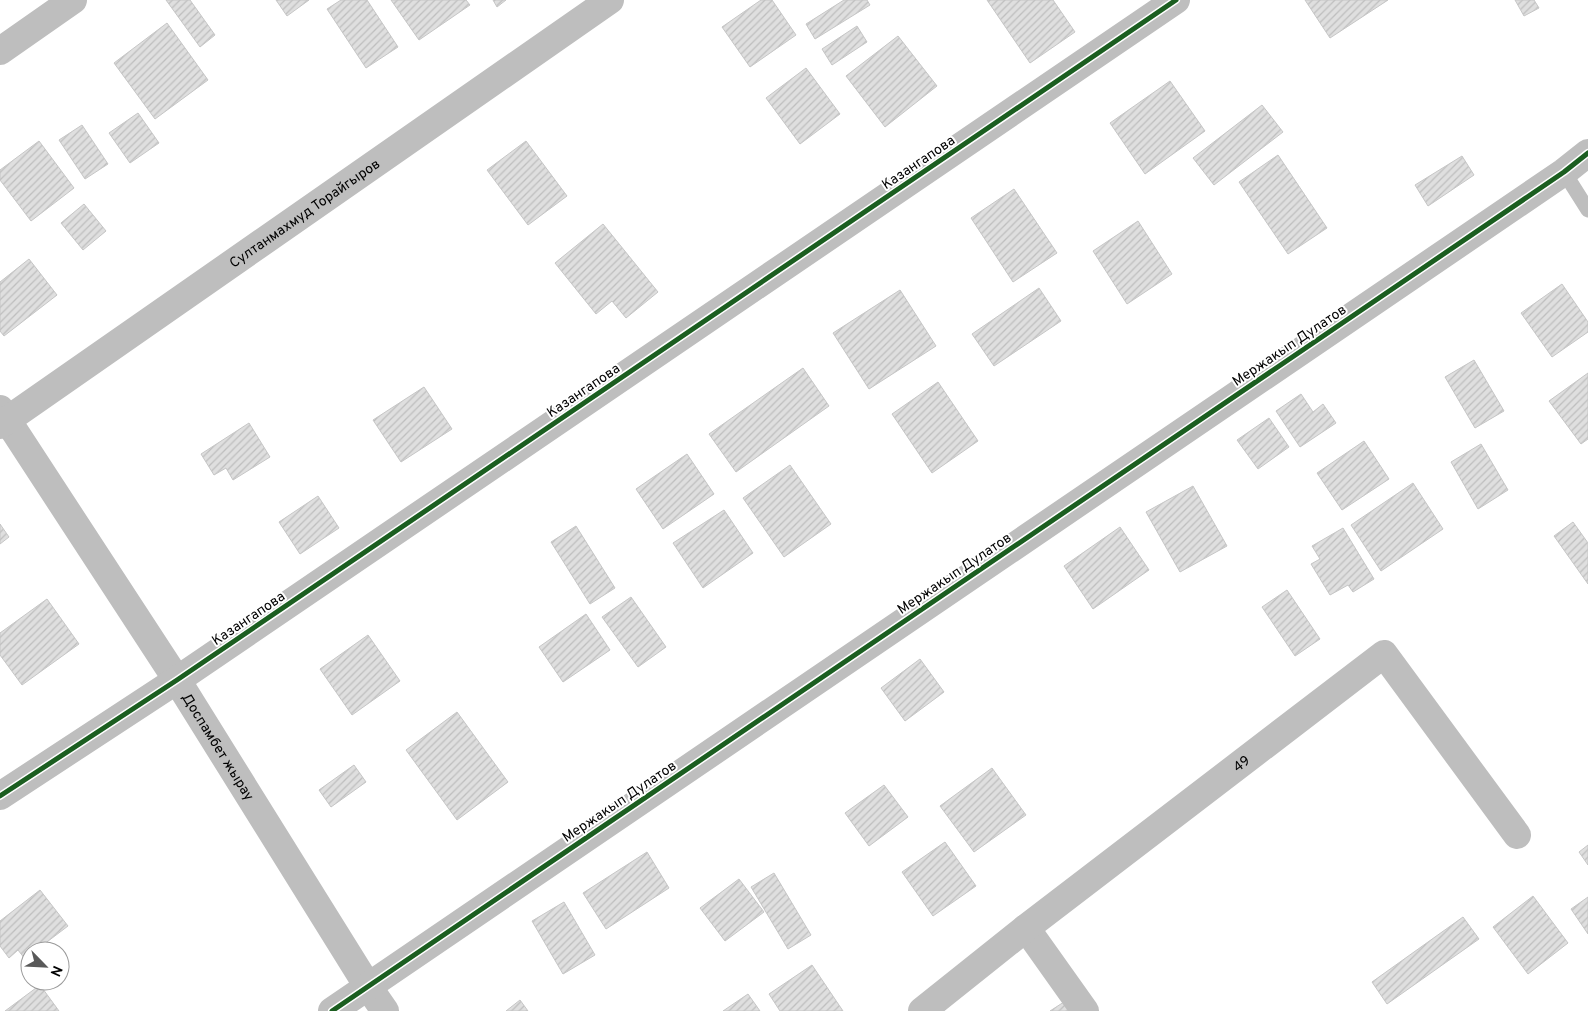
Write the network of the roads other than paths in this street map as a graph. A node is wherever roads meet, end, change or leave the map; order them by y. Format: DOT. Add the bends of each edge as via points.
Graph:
graph roads {
  1 [pos="73,0"];
  2 [pos="610,0"];
  3 [pos="1176,0"];
  4 [pos="0,51"];
  5 [pos="1588,153"];
  6 [pos="1564,172"];
  7 [pos="1588,210"];
  8 [pos="3,418"];
  9 [pos="178,680"];
  10 [pos="0,796"];
  11 [pos="1517,835"];
  12 [pos="1026,928"];
  13 [pos="367,985"];
  14 [pos="332,1011"];
  15 [pos="385,1011"];
  16 [pos="922,1011"];
  17 [pos="1085,1011"];
  1 -- 4 [label="street"];
  2 -- 8 [label="street, Султанмахмуд Торайгыров"];
  3 -- 9 [label="street, Казангапова"];
  5 -- 6 [label="street, Мержакып Дулатов"];
  6 -- 7 [label="lane"];
  6 -- 13 [label="street, Мержакып Дулатов"];
  8 -- 9 [label="street, Доспамбет жырау"];
  9 -- 10 [label="street, Казангапова"];
  9 -- 13 [label="street, Доспамбет жырау"];
  11 -- 12 [label="street, 49" via="1384,654"];
  12 -- 16 [label="street, 49"];
  12 -- 17 [label="street"];
  13 -- 14 [label="street, Мержакып Дулатов"];
  13 -- 15 [label="street, Доспамбет жырау"];
}
